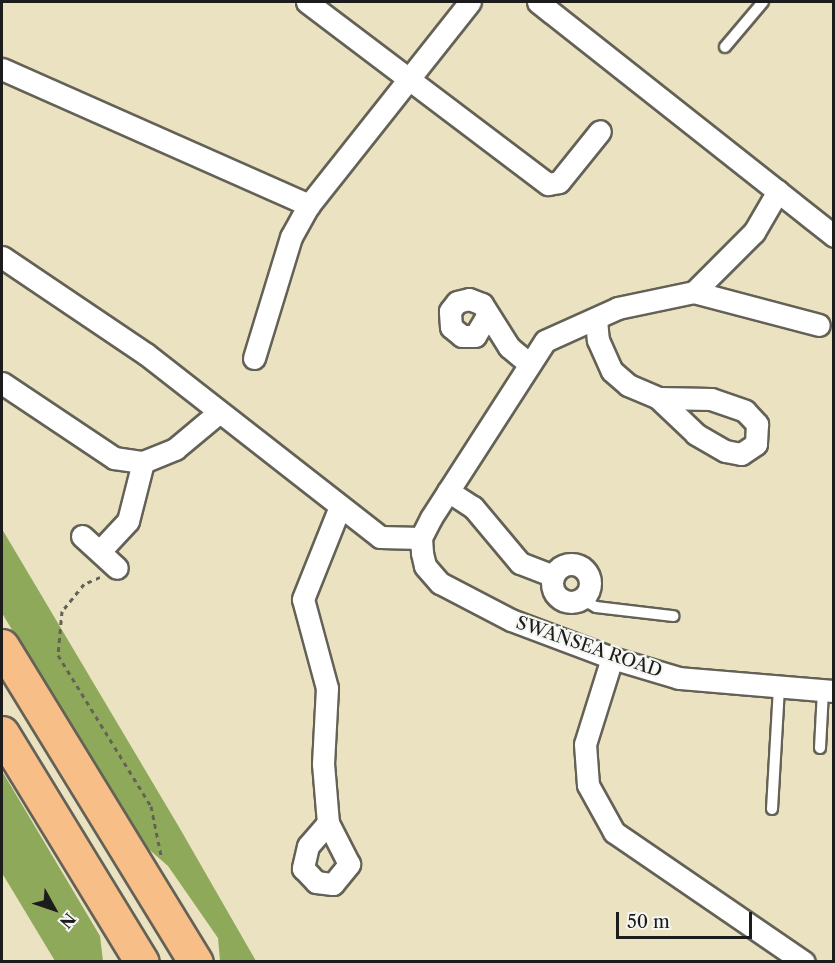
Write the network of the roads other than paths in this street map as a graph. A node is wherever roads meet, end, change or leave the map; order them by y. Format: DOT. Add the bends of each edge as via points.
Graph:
graph roads {
  1 [pos="307,2"];
  2 [pos="470,2"];
  3 [pos="538,2"];
  4 [pos="763,2"];
  5 [pos="725,47"];
  6 [pos="2,69"];
  7 [pos="410,78"];
  8 [pos="600,131"];
  9 [pos="778,191"];
  10 [pos="309,205"];
  11 [pos="834,237"];
  12 [pos="2,257"];
  13 [pos="694,292"];
  14 [pos="487,316"];
  15 [pos="596,319"];
  16 [pos="819,325"];
  17 [pos="254,358"];
  18 [pos="528,363"];
  19 [pos="2,383"];
  20 [pos="658,398"];
  21 [pos="218,413"];
  22 [pos="143,462"];
  23 [pos="448,491"];
  24 [pos="339,509"];
  25 [pos="82,536"];
  26 [pos="421,538"];
  27 [pos="99,551"];
  28 [pos="117,568"];
  29 [pos="552,575"];
  30 [pos="582,599"];
  31 [pos="673,616"];
  32 [pos="2,646"];
  33 [pos="612,658"];
  34 [pos="779,688"];
  35 [pos="828,691"];
  36 [pos="2,733"];
  37 [pos="820,748"];
  38 [pos="772,809"];
  39 [pos="328,823"];
  40 [pos="142,962"];
  41 [pos="196,962"];
  42 [pos="804,962"];
  1 -- 7 [label="street"];
  2 -- 7 [label="street"];
  3 -- 9 [label="street"];
  4 -- 5 [label="lane"];
  6 -- 10 [label="street"];
  7 -- 8 [label="street" via="548,184 559,182"];
  7 -- 10 [label="street"];
  9 -- 11 [label="street"];
  9 -- 13 [label="street" via="754,232"];
  10 -- 17 [label="street" via="291,237"];
  12 -- 21 [label="street" via="146,354"];
  13 -- 15 [label="street" via="626,306"];
  13 -- 16 [label="street"];
  14 -- 14 [label="street" via="482,304 469,299 458,302 450,311 451,327 462,336 483,330"];
  14 -- 18 [label="street"];
  15 -- 18 [label="street" via="545,341"];
  15 -- 20 [label="street" via="598,340 612,371"];
  18 -- 23 [label="street"];
  19 -- 22 [label="street" via="114,458"];
  21 -- 22 [label="street" via="175,449"];
  21 -- 24 [label="street"];
  22 -- 27 [label="street" via="128,521"];
  23 -- 26 [label="street"];
  23 -- 29 [label="street" via="473,507 520,563"];
  24 -- 26 [label="street" via="380,537"];
  24 -- 39 [label="street" via="303,598 327,688 323,764"];
  25 -- 27 [label="street"];
  26 -- 33 [label="street, SWANSEA ROAD" via="425,566 440,583 511,620"];
  27 -- 28 [label="street"];
  29 -- 30 [label="street" via="551,588 561,599"];
  29 -- 30 [label="street" via="561,565 580,565 590,581"];
  30 -- 31 [label="lane" via="596,607"];
  32 -- 41 [label="main road"];
  33 -- 34 [label="street, SWANSEA ROAD" via="679,678"];
  33 -- 42 [label="street" via="585,744 588,785 614,832"];
  34 -- 35 [label="street, SWANSEA ROAD"];
  34 -- 38 [label="lane"];
  35 -- 37 [label="lane"];
  36 -- 40 [label="main road"];
}
